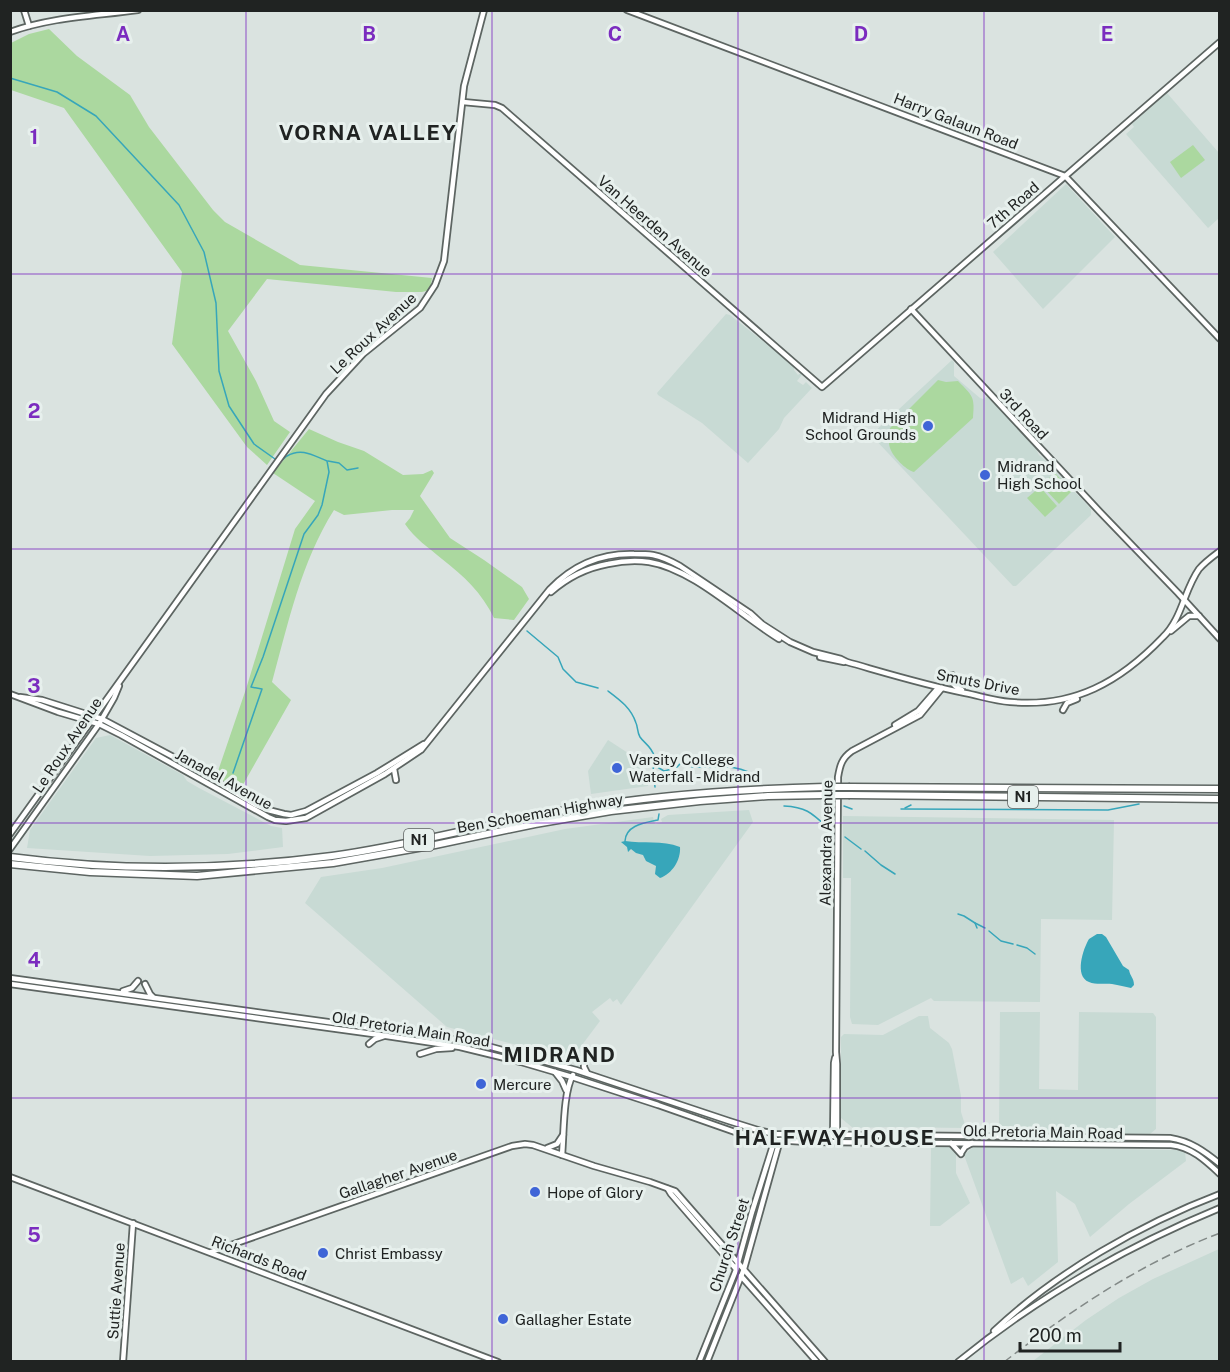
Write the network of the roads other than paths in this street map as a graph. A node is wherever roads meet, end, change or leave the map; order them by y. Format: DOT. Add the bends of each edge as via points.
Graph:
graph roads {
  1 [pos="24,10"];
  2 [pos="138,10"];
  3 [pos="483,10"];
  4 [pos="627,10"];
  5 [pos="29,26"];
  6 [pos="10,32"];
  7 [pos="1220,42"];
  8 [pos="463,102"];
  9 [pos="1065,176"];
  10 [pos="911,309"];
  11 [pos="1220,339"];
  12 [pos="822,387"];
  13 [pos="1220,551"];
  14 [pos="626,554"];
  15 [pos="625,561"];
  16 [pos="1184,600"];
  17 [pos="538,603"];
  18 [pos="1198,616"];
  19 [pos="1164,636"];
  20 [pos="1220,639"];
  21 [pos="847,662"];
  22 [pos="952,675"];
  23 [pos="120,683"];
  24 [pos="926,684"];
  25 [pos="940,688"];
  26 [pos="1089,691"];
  27 [pos="10,694"];
  28 [pos="969,694"];
  29 [pos="20,697"];
  30 [pos="928,701"];
  31 [pos="1063,710"];
  32 [pos="95,716"];
  33 [pos="102,718"];
  34 [pos="91,722"];
  35 [pos="99,724"];
  36 [pos="880,735"];
  37 [pos="431,739"];
  38 [pos="394,769"];
  39 [pos="396,780"];
  40 [pos="1220,787"];
  41 [pos="1220,800"];
  42 [pos="10,834"];
  43 [pos="11,847"];
  44 [pos="10,857"];
  45 [pos="10,864"];
  46 [pos="10,978"];
  47 [pos="138,981"];
  48 [pos="10,984"];
  49 [pos="145,984"];
  50 [pos="117,992"];
  51 [pos="153,997"];
  52 [pos="390,1036"];
  53 [pos="369,1044"];
  54 [pos="460,1047"];
  55 [pos="836,1052"];
  56 [pos="420,1054"];
  57 [pos="584,1058"];
  58 [pos="576,1070"];
  59 [pos="555,1072"];
  60 [pos="588,1074"];
  61 [pos="572,1077"];
  62 [pos="567,1093"];
  63 [pos="833,1120"];
  64 [pos="564,1132"];
  65 [pos="779,1134"];
  66 [pos="817,1135"];
  67 [pos="835,1135"];
  68 [pos="778,1141"];
  69 [pos="836,1142"];
  70 [pos="951,1143"];
  71 [pos="972,1143"];
  72 [pos="542,1147"];
  73 [pos="562,1155"];
  74 [pos="1220,1164"];
  75 [pos="1218,1173"];
  76 [pos="10,1177"];
  77 [pos="668,1189"];
  78 [pos="1220,1193"];
  79 [pos="1220,1208"];
  80 [pos="133,1223"];
  81 [pos="210,1252"];
  82 [pos="741,1252"];
  83 [pos="729,1254"];
  84 [pos="738,1263"];
  85 [pos="744,1269"];
  86 [pos="736,1270"];
  87 [pos="741,1275"];
  88 [pos="750,1285"];
  89 [pos="737,1286"];
  90 [pos="985,1339"];
  91 [pos="123,1362"];
  92 [pos="498,1362"];
  93 [pos="699,1362"];
  94 [pos="707,1362"];
  95 [pos="817,1362"];
  96 [pos="825,1362"];
  97 [pos="958,1362"];
  1 -- 5 [label="main road"];
  2 -- 5 [label="main road"];
  3 -- 8 [label="main road, Le Roux Avenue"];
  4 -- 9 [label="main road, Harry Galaun Road"];
  5 -- 6 [label="main road"];
  7 -- 9 [label="main road, 7th Road"];
  8 -- 12 [label="main road, Van Heerden Avenue" via="502,108"];
  8 -- 23 [label="main road, Le Roux Avenue" via="447,246 435,285 420,308 363,354 326,394"];
  9 -- 10 [label="main road, 7th Road"];
  9 -- 11 [label="main road, Harry Galaun Road"];
  10 -- 12 [label="main road, 7th Road"];
  10 -- 16 [label="main road, 3rd Road"];
  13 -- 16 [label="main road, Smuts Drive" via="1198,570"];
  14 -- 17 [label="main road, Janadel Avenue" via="601,557 581,565 557,581"];
  14 -- 21 [label="main road, Smuts Drive" via="654,555 670,561 790,642"];
  15 -- 17 [label="main road, Janadel Avenue" via="576,574"];
  15 -- 21 [label="main road, Smuts Drive" via="649,562 675,570 787,644"];
  16 -- 18 [label="main road, 3rd Road"];
  16 -- 19 [label="main road, Smuts Drive"];
  17 -- 37 [label="main road, Janadel Avenue"];
  18 -- 19 [label="main road" via="1189,616"];
  18 -- 20 [label="main road, 3rd Road"];
  19 -- 26 [label="main road, Smuts Drive" via="1123,673"];
  21 -- 24 [label="main road, Smuts Drive"];
  22 -- 28 [label="main road" via="954,686"];
  23 -- 32 [label="main road, Le Roux Avenue"];
  23 -- 33 [label="main road, Le Roux Avenue"];
  24 -- 25 [label="main road, Smuts Drive"];
  24 -- 30 [label="main road" via="930,689"];
  25 -- 28 [label="main road, Smuts Drive"];
  25 -- 30 [label="main road"];
  25 -- 36 [label="main road, Alexandra Avenue" via="920,715"];
  26 -- 28 [label="main road, Smuts Drive" via="1035,703 998,701"];
  26 -- 31 [label="main road" via="1067,703"];
  27 -- 29 [label="main road"];
  29 -- 32 [label="main road, Janadel Avenue"];
  29 -- 34 [label="main road, Janadel Avenue"];
  30 -- 36 [label="main road"];
  32 -- 33 [label="main road, Janadel Avenue"];
  32 -- 34 [label="main road, Le Roux Avenue"];
  33 -- 35 [label="main road, Le Roux Avenue"];
  33 -- 37 [label="main road, Janadel Avenue" via="256,804 291,815 354,786"];
  34 -- 35 [label="main road, Janadel Avenue"];
  34 -- 42 [label="main road, Le Roux Avenue"];
  35 -- 38 [label="main road, Janadel Avenue" via="280,821 306,818"];
  35 -- 43 [label="main road, Le Roux Avenue"];
  36 -- 55 [label="main road, Alexandra Avenue" via="848,754 838,777"];
  37 -- 38 [label="main road, Janadel Avenue"];
  38 -- 39 [label="main road"];
  40 -- 44 [label="highway, Ben Schoeman Highway / N1, bridge" via="745,790 534,816 332,856 195,867"];
  41 -- 45 [label="highway, Ben Schoeman Highway / N1, bridge" via="768,796 611,811 333,863 208,875 110,873"];
  46 -- 50 [label="main road, Old Pretoria Main Road"];
  47 -- 50 [label="main road" via="130,989"];
  48 -- 52 [label="main road, Old Pretoria Main Road"];
  49 -- 51 [label="main road"];
  50 -- 51 [label="main road, Old Pretoria Main Road"];
  51 -- 58 [label="main road, Old Pretoria Main Road" via="473,1042"];
  52 -- 53 [label="main road" via="376,1038"];
  52 -- 54 [label="main road, Old Pretoria Main Road"];
  54 -- 56 [label="main road"];
  54 -- 59 [label="main road, Old Pretoria Main Road"];
  55 -- 63 [label="main road, Alexandra Avenue"];
  55 -- 67 [label="main road, Alexandra Avenue"];
  57 -- 60 [label="main road"];
  58 -- 60 [label="main road, Old Pretoria Main Road"];
  58 -- 61 [label="main road"];
  59 -- 61 [label="main road, Old Pretoria Main Road"];
  59 -- 62 [label="main road"];
  60 -- 65 [label="main road, Old Pretoria Main Road"];
  61 -- 62 [label="main road"];
  61 -- 68 [label="main road, Old Pretoria Main Road" via="725,1129"];
  62 -- 64 [label="main road"];
  63 -- 66 [label="main road"];
  63 -- 67 [label="main road, Alexandra Avenue"];
  64 -- 72 [label="main road" via="557,1144"];
  64 -- 73 [label="main road"];
  65 -- 66 [label="main road, Old Pretoria Main Road"];
  65 -- 68 [label="main road, Church Street"];
  66 -- 67 [label="main road, Old Pretoria Main Road"];
  67 -- 69 [label="main road, Alexandra Avenue"];
  67 -- 74 [label="main road, Old Pretoria Main Road" via="1170,1138 1192,1144"];
  68 -- 69 [label="main road, Old Pretoria Main Road"];
  68 -- 82 [label="main road, Church Street"];
  68 -- 85 [label="main road, Church Street"];
  69 -- 70 [label="main road, Old Pretoria Main Road"];
  70 -- 71 [label="main road, Old Pretoria Main Road"];
  70 -- 71 [label="main road" via="961,1154"];
  71 -- 75 [label="main road, Old Pretoria Main Road" via="1173,1145 1190,1150"];
  72 -- 73 [label="main road, Gallagher Avenue"];
  72 -- 81 [label="main road, Gallagher Avenue" via="512,1146"];
  73 -- 77 [label="main road, Gallagher Avenue"];
  76 -- 80 [label="main road, Richards Road"];
  77 -- 83 [label="main road" via="677,1194"];
  77 -- 86 [label="main road"];
  78 -- 90 [label="main road" via="1144,1228 1078,1267 1033,1298"];
  79 -- 90 [label="main road" via="1078,1277"];
  80 -- 81 [label="main road, Richards Road"];
  80 -- 91 [label="main road, Suttie Avenue"];
  81 -- 92 [label="main road, Richards Road"];
  82 -- 83 [label="main road"];
  82 -- 84 [label="main road, Church Street"];
  83 -- 84 [label="main road"];
  84 -- 85 [label="main road"];
  84 -- 86 [label="main road, Church Street"];
  85 -- 87 [label="main road, Church Street"];
  85 -- 96 [label="main road"];
  86 -- 87 [label="main road"];
  86 -- 93 [label="main road, Church Street"];
  87 -- 88 [label="main road"];
  87 -- 89 [label="main road, Church Street"];
  88 -- 89 [label="main road"];
  88 -- 95 [label="main road"];
  89 -- 94 [label="main road, Church Street"];
  90 -- 97 [label="main road"];
}
